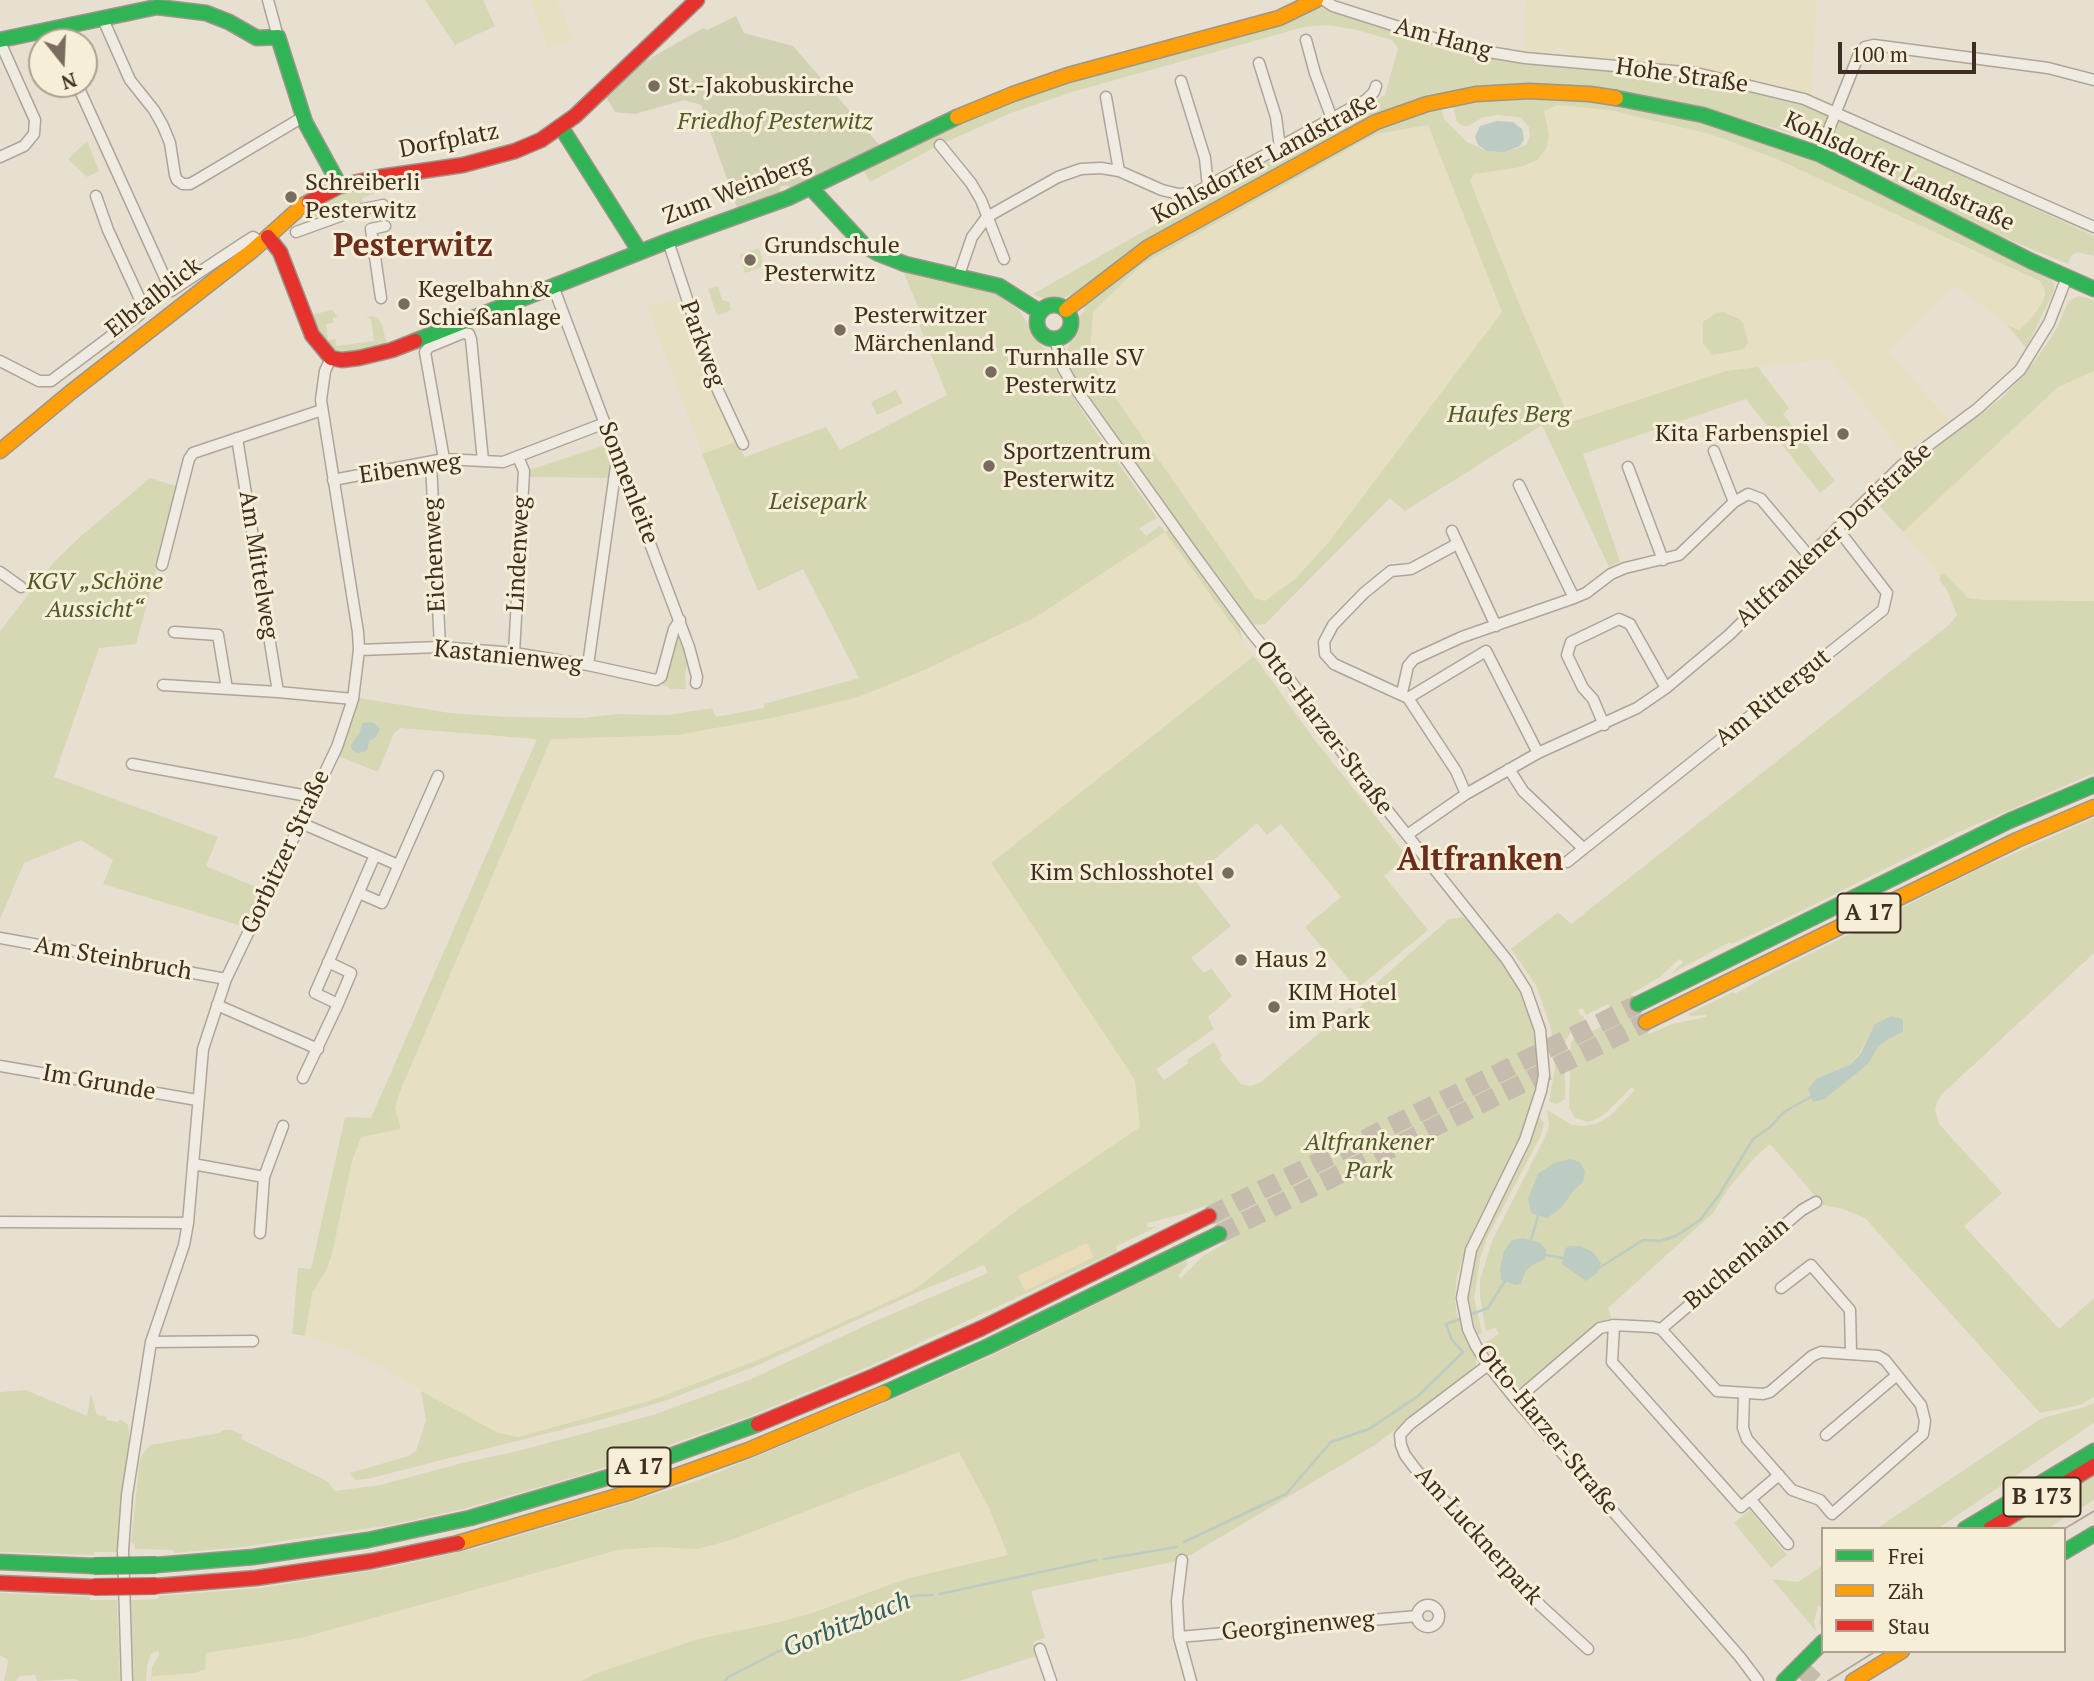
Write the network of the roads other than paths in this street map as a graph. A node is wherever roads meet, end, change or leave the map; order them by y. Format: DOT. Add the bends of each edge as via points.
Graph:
graph roads {
  1 [pos="268,0"];
  2 [pos="697,0"];
  3 [pos="1316,0"];
  4 [pos="1324,0"];
  5 [pos="157,4"];
  6 [pos="102,17"];
  7 [pos="278,37"];
  8 [pos="1306,40"];
  9 [pos="0,41"];
  10 [pos="1525,58"];
  11 [pos="1259,63"];
  12 [pos="2094,80"];
  13 [pos="1181,81"];
  14 [pos="1376,86"];
  15 [pos="1106,97"];
  16 [pos="83,98"];
  17 [pos="1836,112"];
  18 [pos="303,117"];
  19 [pos="1332,119"];
  20 [pos="561,127"];
  21 [pos="940,145"];
  22 [pos="1280,148"];
  23 [pos="1819,154"];
  24 [pos="0,158"];
  25 [pos="1119,171"];
  26 [pos="340,186"];
  27 [pos="1208,187"];
  28 [pos="811,188"];
  29 [pos="96,196"];
  30 [pos="383,205"];
  31 [pos="987,217"];
  32 [pos="385,226"];
  33 [pos="2094,227"];
  34 [pos="296,232"];
  35 [pos="264,239"];
  36 [pos="668,241"];
  37 [pos="640,251"];
  38 [pos="1004,259"];
  39 [pos="960,275"];
  40 [pos="2067,277"];
  41 [pos="553,286"];
  42 [pos="2094,289"];
  43 [pos="381,298"];
  44 [pos="1066,310"];
  45 [pos="1040,312"];
  46 [pos="1055,339"];
  47 [pos="331,358"];
  48 [pos="0,361"];
  49 [pos="322,411"];
  50 [pos="605,423"];
  51 [pos="237,438"];
  52 [pos="743,444"];
  53 [pos="0,451"];
  54 [pos="1714,451"];
  55 [pos="518,457"];
  56 [pos="617,457"];
  57 [pos="444,459"];
  58 [pos="483,461"];
  59 [pos="431,463"];
  60 [pos="1628,467"];
  61 [pos="333,480"];
  62 [pos="1520,485"];
  63 [pos="1734,502"];
  64 [pos="1837,528"];
  65 [pos="1452,531"];
  66 [pos="1457,544"];
  67 [pos="1809,556"];
  68 [pos="1663,561"];
  69 [pos="162,565"];
  70 [pos="0,572"];
  71 [pos="21,587"];
  72 [pos="1574,598"];
  73 [pos="680,620"];
  74 [pos="1496,625"];
  75 [pos="174,632"];
  76 [pos="440,647"];
  77 [pos="359,650"];
  78 [pos="514,653"];
  79 [pos="588,665"];
  80 [pos="696,683"];
  81 [pos="163,685"];
  82 [pos="1666,688"];
  83 [pos="227,689"];
  84 [pos="278,692"];
  85 [pos="1405,696"];
  86 [pos="353,699"];
  87 [pos="1604,725"];
  88 [pos="1538,753"];
  89 [pos="132,764"];
  90 [pos="1509,769"];
  91 [pos="438,776"];
  92 [pos="2094,785"];
  93 [pos="1466,794"];
  94 [pos="313,797"];
  95 [pos="2094,807"];
  96 [pos="301,824"];
  97 [pos="1407,835"];
  98 [pos="1583,848"];
  99 [pos="375,855"];
  100 [pos="1567,862"];
  101 [pos="398,866"];
  102 [pos="359,893"];
  103 [pos="0,939"];
  104 [pos="328,962"];
  105 [pos="226,979"];
  106 [pos="338,1004"];
  107 [pos="1638,1004"];
  108 [pos="217,1005"];
  109 [pos="1646,1022"];
  110 [pos="318,1049"];
  111 [pos="0,1066"];
  112 [pos="303,1078"];
  113 [pos="197,1100"];
  114 [pos="283,1126"];
  115 [pos="193,1164"];
  116 [pos="264,1177"];
  117 [pos="1816,1202"];
  118 [pos="1209,1216"];
  119 [pos="0,1222"];
  120 [pos="188,1223"];
  121 [pos="260,1233"];
  122 [pos="1219,1234"];
  123 [pos="1782,1288"];
  124 [pos="1614,1325"];
  125 [pos="1661,1329"];
  126 [pos="253,1341"];
  127 [pos="151,1342"];
  128 [pos="1851,1352"];
  129 [pos="1488,1365"];
  130 [pos="1897,1375"];
  131 [pos="1744,1393"];
  132 [pos="1516,1400"];
  133 [pos="1826,1435"];
  134 [pos="2094,1438"];
  135 [pos="2094,1451"];
  136 [pos="2094,1466"];
  137 [pos="1779,1475"];
  138 [pos="2042,1482"];
  139 [pos="1750,1500"];
  140 [pos="1968,1527"];
  141 [pos="1993,1527"];
  142 [pos="2094,1534"];
  143 [pos="1788,1544"];
  144 [pos="2066,1551"];
  145 [pos="1182,1560"];
  146 [pos="0,1562"];
  147 [pos="0,1583"];
  148 [pos="1418,1616"];
  149 [pos="1179,1637"];
  150 [pos="1821,1644"];
  151 [pos="1040,1649"];
  152 [pos="1588,1649"];
  153 [pos="1830,1653"];
  154 [pos="1899,1653"];
  155 [pos="1814,1668"];
  156 [pos="127,1681"];
  157 [pos="1051,1681"];
  158 [pos="1191,1681"];
  159 [pos="1758,1681"];
  160 [pos="1784,1681"];
  161 [pos="1853,1681"];
  1 -- 7 [label="street"];
  2 -- 20 [label="main road, Dorfplatz"];
  3 -- 28 [label="main road, Zum Weinberg" via="1279,18 1013,93"];
  4 -- 10 [label="street, Am Hang" via="1440,41"];
  5 -- 6 [label="main road"];
  5 -- 7 [label="main road" via="206,13 257,38"];
  6 -- 9 [label="main road"];
  6 -- 18 [label="street" via="130,80 163,126 175,175 183,184"];
  7 -- 18 [label="main road"];
  8 -- 19 [label="street"];
  9 -- 24 [label="street" via="35,120 34,134 24,146"];
  10 -- 17 [label="street, Hohe Straße" via="1696,73 1804,99"];
  11 -- 22 [label="street" via="1276,117"];
  12 -- 17 [label="street" via="2048,68 1874,44 1859,54"];
  13 -- 27 [label="street" via="1205,158"];
  14 -- 19 [label="street" via="1366,100"];
  15 -- 25 [label="street"];
  16 -- 35 [label="street" via="171,291 242,243 253,237"];
  17 -- 23 [label="street"];
  17 -- 33 [label="street, Hohe Straße"];
  18 -- 26 [label="main road"];
  19 -- 22 [label="street"];
  20 -- 26 [label="main road, Dorfplatz" via="515,151 463,165"];
  20 -- 37 [label="main road"];
  21 -- 31 [label="street" via="971,183"];
  22 -- 27 [label="street"];
  23 -- 40 [label="main road, Kohlsdorfer Landstraße"];
  23 -- 44 [label="main road, Kohlsdorfer Landstraße" via="1703,115 1590,94 1476,94 1427,104 1376,122 1167,237"];
  25 -- 27 [label="street" via="1178,194"];
  25 -- 31 [label="street" via="1081,169 1058,177"];
  26 -- 35 [label="main road, Elbtalblick" via="302,206"];
  28 -- 36 [label="main road, Zum Weinberg"];
  28 -- 39 [label="main road" via="877,253"];
  29 -- 48 [label="street" via="144,307 51,381 39,382"];
  30 -- 34 [label="street"];
  31 -- 38 [label="street"];
  31 -- 39 [label="street" via="972,237"];
  32 -- 43 [label="street" via="371,229"];
  35 -- 47 [label="main road" via="280,252 312,335"];
  35 -- 53 [label="main road, Elbtalblick"];
  36 -- 37 [label="main road, Zum Weinberg"];
  36 -- 52 [label="street, Parkweg" via="715,384"];
  37 -- 41 [label="main road, Zum Weinberg"];
  39 -- 45 [label="main road" via="999,286"];
  40 -- 42 [label="main road, Kohlsdorfer Landstraße"];
  40 -- 64 [label="street, Altfrankener Dorfstraße" via="2049,323 2020,370 1978,409 1902,465"];
  41 -- 47 [label="main road, Zum Weinberg" via="391,350 359,358"];
  41 -- 50 [label="street, Sonnenleite"];
  44 -- 45 [label="main road" via="1052,304"];
  44 -- 46 [label="main road" via="1070,325"];
  45 -- 46 [label="main road" via="1036,322 1040,332"];
  46 -- 97 [label="street, Otto-Harzer-Straße" via="1063,368 1083,398 1251,632"];
  47 -- 49 [label="street, Gorbitzer Straße" via="321,391"];
  49 -- 51 [label="street"];
  49 -- 61 [label="street, Gorbitzer Straße"];
  50 -- 55 [label="street, Eibenweg"];
  50 -- 56 [label="street, Sonnenleite"];
  51 -- 69 [label="street" via="200,449 189,458"];
  51 -- 84 [label="street, Am Mittelweg"];
  54 -- 63 [label="street"];
  55 -- 58 [label="street, Eibenweg"];
  55 -- 78 [label="street, Lindenweg" via="524,471"];
  56 -- 73 [label="street, Sonnenleite"];
  56 -- 79 [label="street"];
  57 -- 58 [label="street, Eibenweg"];
  57 -- 58 [label="street" via="425,352 463,333 471,339"];
  57 -- 59 [label="street, Eibenweg"];
  59 -- 61 [label="street, Eibenweg"];
  59 -- 76 [label="street, Eichenweg"];
  60 -- 68 [label="street"];
  61 -- 77 [label="street, Gorbitzer Straße"];
  62 -- 72 [label="street"];
  63 -- 67 [label="street" via="1748,494 1761,499"];
  63 -- 68 [label="street" via="1679,555"];
  64 -- 67 [label="street, Altfrankener Dorfstraße"];
  64 -- 98 [label="street, Am Rittergut" via="1887,593 1883,610"];
  65 -- 66 [label="street"];
  66 -- 74 [label="street"];
  66 -- 85 [label="street" via="1411,569 1391,571 1333,625 1324,642 1325,654 1334,664"];
  67 -- 82 [label="street, Altfrankener Dorfstraße" via="1729,635"];
  68 -- 72 [label="street" via="1618,571"];
  70 -- 71 [label="street"];
  72 -- 74 [label="street"];
  73 -- 79 [label="street, Kastanienweg" via="661,677 656,680"];
  73 -- 80 [label="street, Sonnenleite"];
  74 -- 85 [label="street" via="1414,659 1408,666"];
  75 -- 83 [label="street" via="218,635"];
  76 -- 77 [label="street, Kastanienweg"];
  76 -- 78 [label="street, Kastanienweg"];
  77 -- 86 [label="street, Gorbitzer Straße"];
  78 -- 79 [label="street, Kastanienweg"];
  81 -- 83 [label="street"];
  82 -- 87 [label="street, Altfrankener Dorfstraße"];
  82 -- 87 [label="street" via="1630,624 1619,619 1571,642 1567,655"];
  83 -- 84 [label="street"];
  84 -- 86 [label="street"];
  85 -- 88 [label="street" via="1486,651"];
  85 -- 93 [label="street" via="1456,771"];
  86 -- 94 [label="street, Gorbitzer Straße"];
  87 -- 88 [label="street, Altfrankener Dorfstraße"];
  88 -- 90 [label="street, Altfrankener Dorfstraße"];
  89 -- 94 [label="street"];
  90 -- 93 [label="street, Altfrankener Dorfstraße"];
  90 -- 98 [label="street" via="1523,791"];
  91 -- 101 [label="street"];
  92 -- 107 [label="main road, A 17" via="1998,826"];
  93 -- 97 [label="street, Altfrankener Dorfstraße"];
  94 -- 96 [label="street, Gorbitzer Straße"];
  95 -- 109 [label="main road, A 17"];
  96 -- 99 [label="street"];
  96 -- 105 [label="street, Gorbitzer Straße"];
  97 -- 129 [label="street, Otto-Harzer-Straße" via="1515,970 1540,1030 1544,1075 1535,1116 1471,1250 1465,1277 1464,1316"];
  98 -- 100 [label="street, Am Rittergut"];
  99 -- 101 [label="street"];
  99 -- 102 [label="street"];
  101 -- 102 [label="street" via="382,903"];
  102 -- 104 [label="street"];
  103 -- 105 [label="street, Am Steinbruch"];
  104 -- 106 [label="street" via="351,973"];
  104 -- 106 [label="street" via="315,993"];
  105 -- 108 [label="street, Gorbitzer Straße"];
  106 -- 110 [label="street"];
  108 -- 110 [label="street"];
  108 -- 113 [label="street, Gorbitzer Straße" via="203,1049"];
  110 -- 112 [label="street"];
  111 -- 113 [label="street, Im Grunde"];
  113 -- 115 [label="street, Gorbitzer Straße"];
  114 -- 116 [label="street"];
  115 -- 116 [label="street"];
  115 -- 120 [label="street, Gorbitzer Straße"];
  116 -- 121 [label="street"];
  117 -- 125 [label="street, Buchenhain"];
  118 -- 146 [label="main road, A 17, bridge" via="874,1376 626,1472 481,1515 316,1549 198,1562 94,1566"];
  119 -- 120 [label="street"];
  120 -- 127 [label="street, Gorbitzer Straße"];
  122 -- 147 [label="main road, A 17, bridge" via="989,1346 748,1450 631,1492 474,1539 372,1561 256,1578 156,1586"];
  123 -- 128 [label="street" via="1811,1265 1850,1310"];
  124 -- 125 [label="street"];
  124 -- 132 [label="street" via="1592,1333"];
  124 -- 139 [label="street" via="1612,1362 1741,1507"];
  125 -- 131 [label="street" via="1713,1388"];
  126 -- 127 [label="street"];
  127 -- 156 [label="street, Gorbitzer Straße" via="123,1550"];
  128 -- 130 [label="street" via="1878,1356"];
  128 -- 131 [label="street" via="1821,1352 1770,1392"];
  129 -- 132 [label="street, Otto-Harzer-Straße"];
  129 -- 152 [label="street, Am Lucknerpark" via="1410,1424 1400,1435 1401,1446 1417,1471 1541,1606"];
  130 -- 133 [label="street"];
  130 -- 137 [label="street" via="1921,1405 1925,1422 1916,1443 1832,1514 1820,1500 1798,1494"];
  131 -- 137 [label="street" via="1747,1439"];
  132 -- 159 [label="street, Otto-Harzer-Straße"];
  134 -- 138 [label="main road"];
  135 -- 138 [label="main road, B 173"];
  136 -- 141 [label="main road, B 173"];
  137 -- 139 [label="street"];
  138 -- 140 [label="main road, B 173"];
  139 -- 143 [label="street"];
  142 -- 144 [label="main road"];
  145 -- 149 [label="street"];
  148 -- 149 [label="street, Georginenweg"];
  149 -- 158 [label="street"];
  150 -- 160 [label="main road"];
  151 -- 157 [label="street"];
  153 -- 155 [label="main road"];
  154 -- 161 [label="main road"];
}
